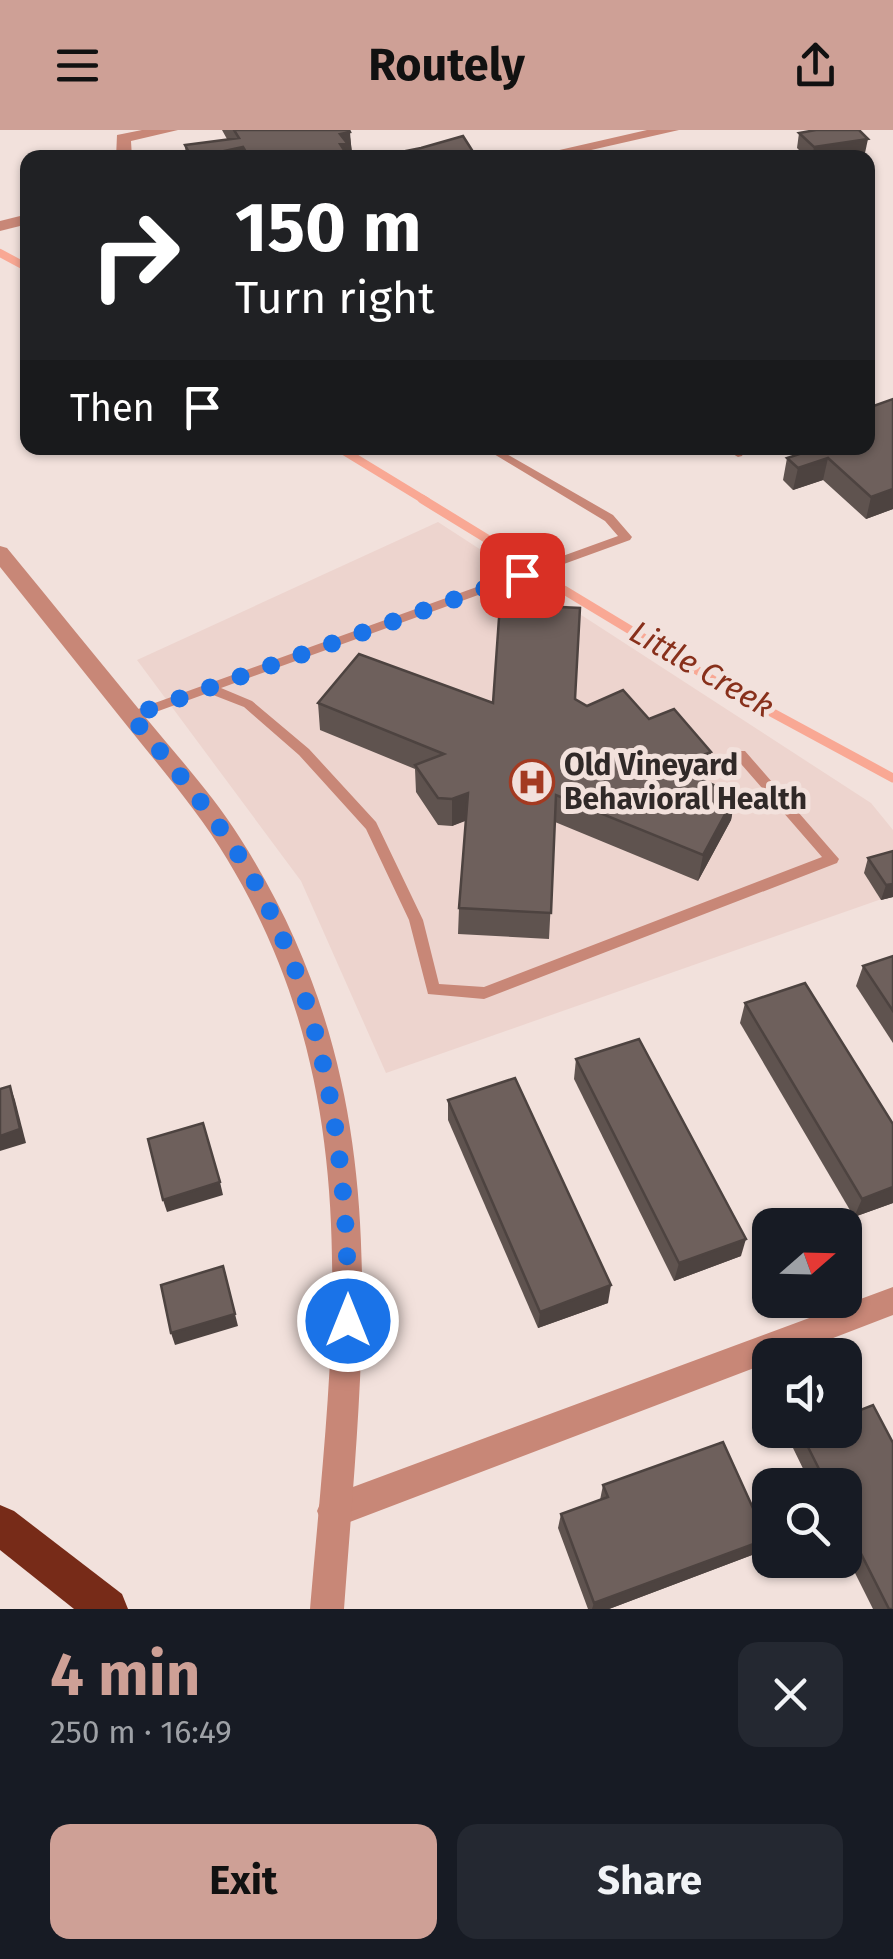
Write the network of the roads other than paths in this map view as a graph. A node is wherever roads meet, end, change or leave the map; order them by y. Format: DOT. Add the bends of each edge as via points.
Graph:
graph roads {
  1 [pos="170,130"];
  2 [pos="671,130"];
  3 [pos="124,150"];
  4 [pos="570,150"];
  5 [pos="500,455"];
  6 [pos="0,553"];
  7 [pos="210,689"];
  8 [pos="131,716"];
  9 [pos="740,754"];
  10 [pos="893,1301"];
  11 [pos="334,1511"];
  12 [pos="0,1525"];
  13 [pos="107,1609"];
  14 [pos="327,1609"];
  1 -- 3 [label="street" via="123,138"];
  2 -- 4 [label="street"];
  5 -- 7 [label="lane" via="610,518 626,537"];
  6 -- 8 [label="street"];
  7 -- 8 [label="lane"];
  7 -- 9 [label="lane" via="248,704 371,826 416,920 434,990 484,993 832,859"];
  8 -- 11 [label="street" via="239,856 272,920 318,1046 338,1132 348,1228"];
  10 -- 11 [label="street"];
  11 -- 14 [label="street"];
  12 -- 13 [label="highway"];
}
